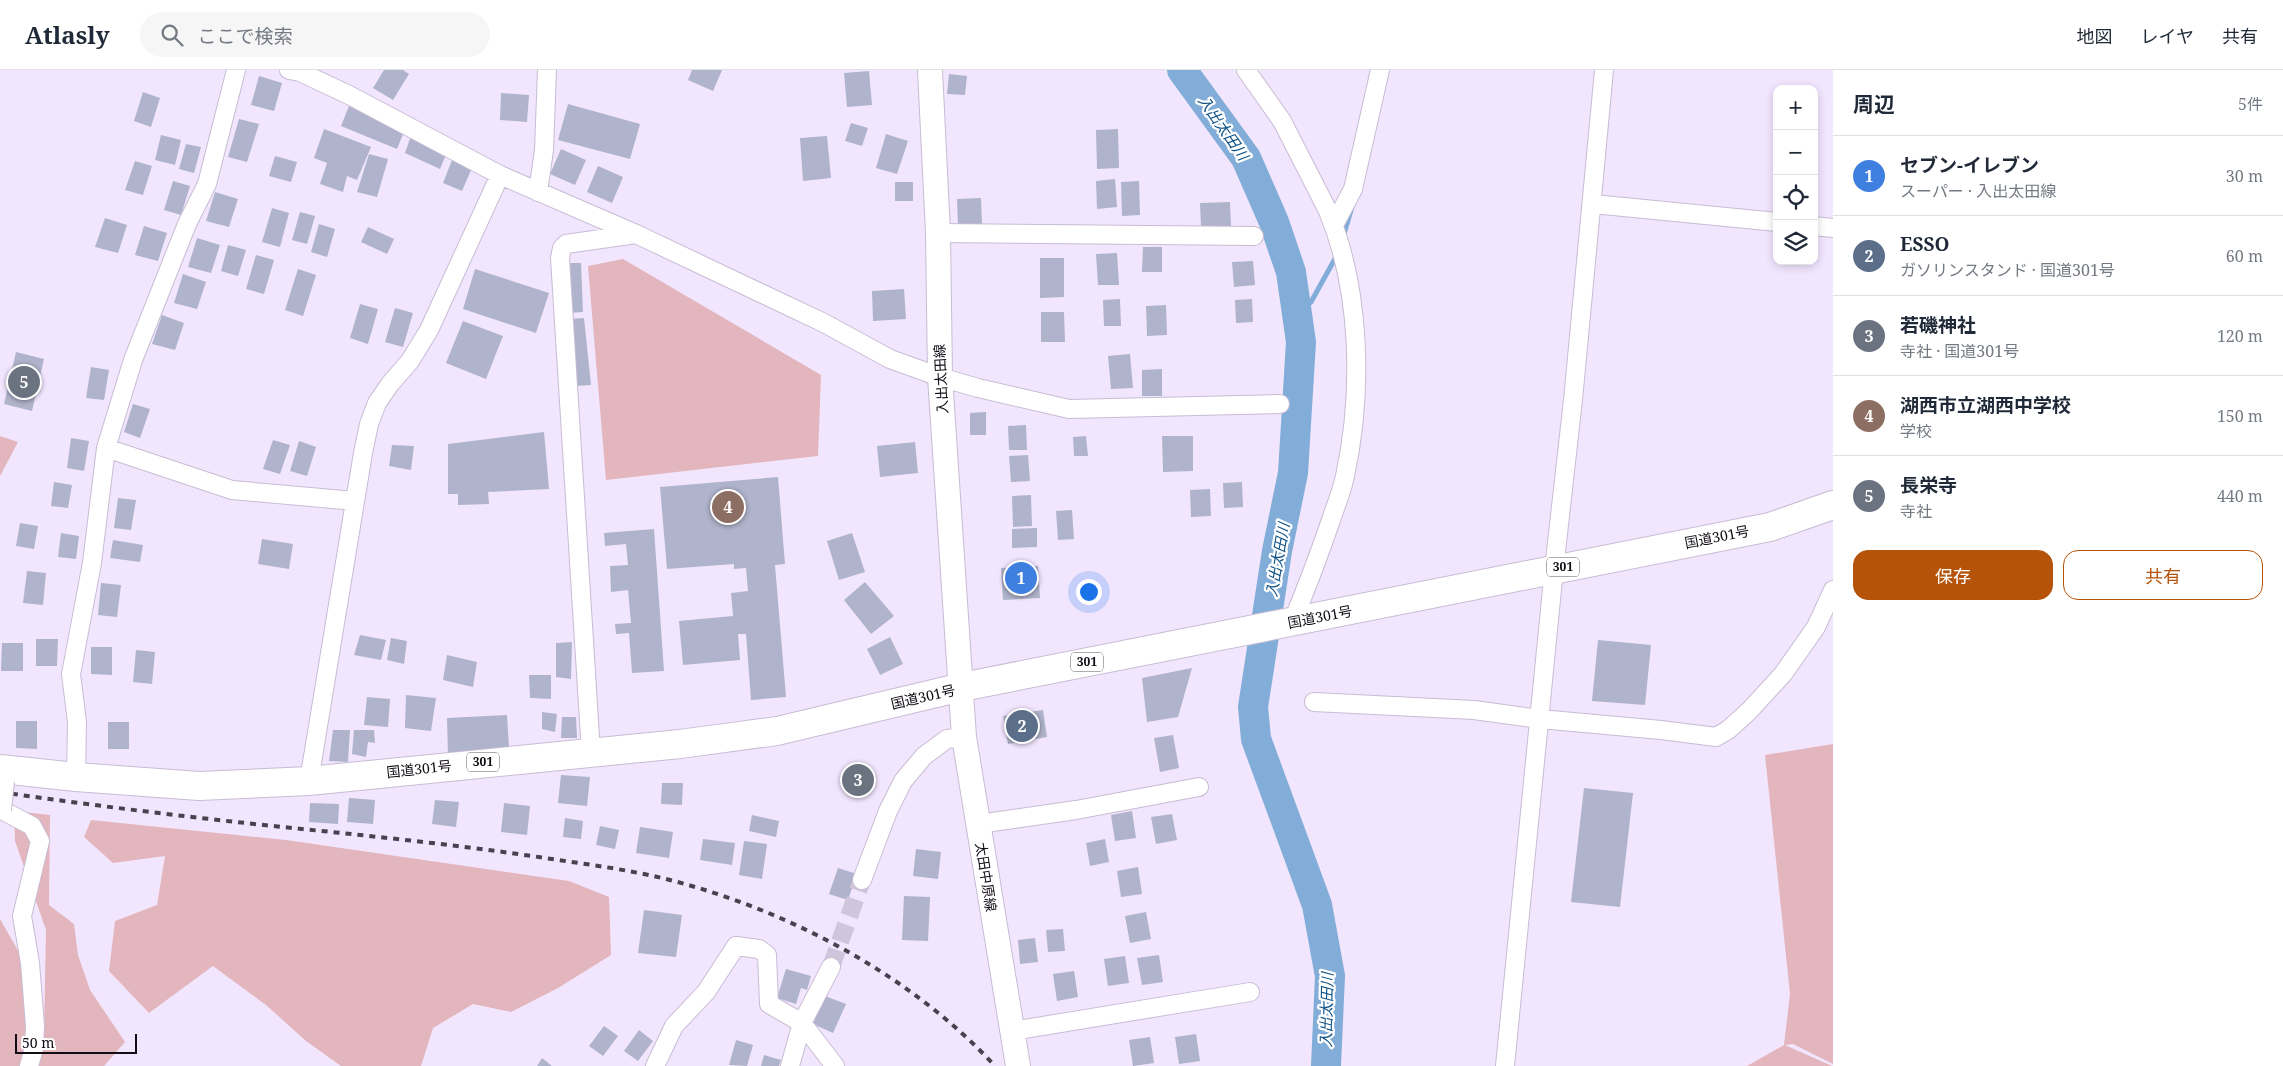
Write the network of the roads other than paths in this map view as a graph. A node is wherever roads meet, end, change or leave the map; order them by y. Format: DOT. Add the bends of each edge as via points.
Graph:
graph roads {
  1 [pos="236,70"];
  2 [pos="289,70"];
  3 [pos="547,70"];
  4 [pos="930,70"];
  5 [pos="1246,70"];
  6 [pos="1380,70"];
  7 [pos="1604,70"];
  8 [pos="500,175"];
  9 [pos="538,192"];
  10 [pos="1593,204"];
  11 [pos="1773,222"];
  12 [pos="1334,225"];
  13 [pos="1818,226"];
  14 [pos="1833,228"];
  15 [pos="938,233"];
  16 [pos="636,234"];
  17 [pos="1254,236"];
  18 [pos="940,377"];
  19 [pos="1280,404"];
  20 [pos="106,448"];
  21 [pos="355,501"];
  22 [pos="1833,505"];
  23 [pos="1554,569"];
  24 [pos="1833,590"];
  25 [pos="1292,623"];
  26 [pos="962,687"];
  27 [pos="1314,702"];
  28 [pos="1540,719"];
  29 [pos="964,736"];
  30 [pos="591,753"];
  31 [pos="4,773"];
  32 [pos="76,777"];
  33 [pos="309,781"];
  34 [pos="1200,787"];
  35 [pos="978,824"];
  36 [pos="862,880"];
  37 [pos="831,967"];
  38 [pos="1250,992"];
  39 [pos="802,1023"];
  40 [pos="1012,1031"];
  41 [pos="29,1066"];
  42 [pos="655,1066"];
  43 [pos="790,1066"];
  44 [pos="835,1066"];
  45 [pos="1018,1066"];
  46 [pos="1505,1066"];
  1 -- 20 [label="street" via="207,184 187,224 133,360"];
  2 -- 8 [label="street" via="349,95"];
  3 -- 9 [label="street" via="544,150"];
  4 -- 15 [label="main road, 入出太田線"];
  5 -- 12 [label="street" via="1282,122"];
  6 -- 12 [label="street" via="1353,189"];
  7 -- 10 [label="street"];
  8 -- 9 [label="street"];
  8 -- 21 [label="street" via="429,330 377,403 367,433"];
  9 -- 16 [label="street"];
  10 -- 11 [label="street"];
  10 -- 23 [label="street"];
  12 -- 25 [label="street" via="1352,300 1357,375 1354,421 1345,478 1314,571"];
  13 -- 14 [label="street"];
  15 -- 17 [label="street"];
  15 -- 18 [label="main road, 入出太田線"];
  16 -- 18 [label="street" via="890,359"];
  16 -- 30 [label="street" via="566,244 560,258"];
  18 -- 19 [label="street" via="1069,410"];
  18 -- 26 [label="main road, 入出太田線"];
  20 -- 21 [label="street" via="232,490"];
  20 -- 32 [label="street" via="92,564 71,674 77,722"];
  21 -- 33 [label="street"];
  22 -- 23 [label="highway, 国道301号 / 301" via="1770,527"];
  23 -- 25 [label="highway, 国道301号 / 301"];
  23 -- 28 [label="street"];
  24 -- 28 [label="street" via="1816,627 1783,674 1749,711 1716,737"];
  25 -- 26 [label="highway, 国道301号 / 301"];
  26 -- 29 [label="main road, 太田中原線"];
  26 -- 30 [label="highway, 国道301号 / 301" via="778,731"];
  27 -- 28 [label="street" via="1474,710"];
  28 -- 46 [label="street"];
  29 -- 35 [label="main road, 太田中原線"];
  29 -- 36 [label="street" via="947,738 924,756 903,781"];
  30 -- 33 [label="highway, 国道301号 / 301"];
  31 -- 32 [label="highway, 国道301号 / 301"];
  31 -- 41 [label="street, bridge" via="2,810 32,826 40,841 22,916 35,1026"];
  32 -- 33 [label="highway, 国道301号 / 301" via="199,786"];
  34 -- 35 [label="street"];
  35 -- 40 [label="main road, 太田中原線"];
  37 -- 39 [label="street"];
  38 -- 40 [label="street"];
  39 -- 42 [label="street" via="769,1004 767,955 759,950 736,946 706,992 674,1026"];
  39 -- 43 [label="street"];
  39 -- 44 [label="street"];
  40 -- 45 [label="main road, 太田中原線"];
}
